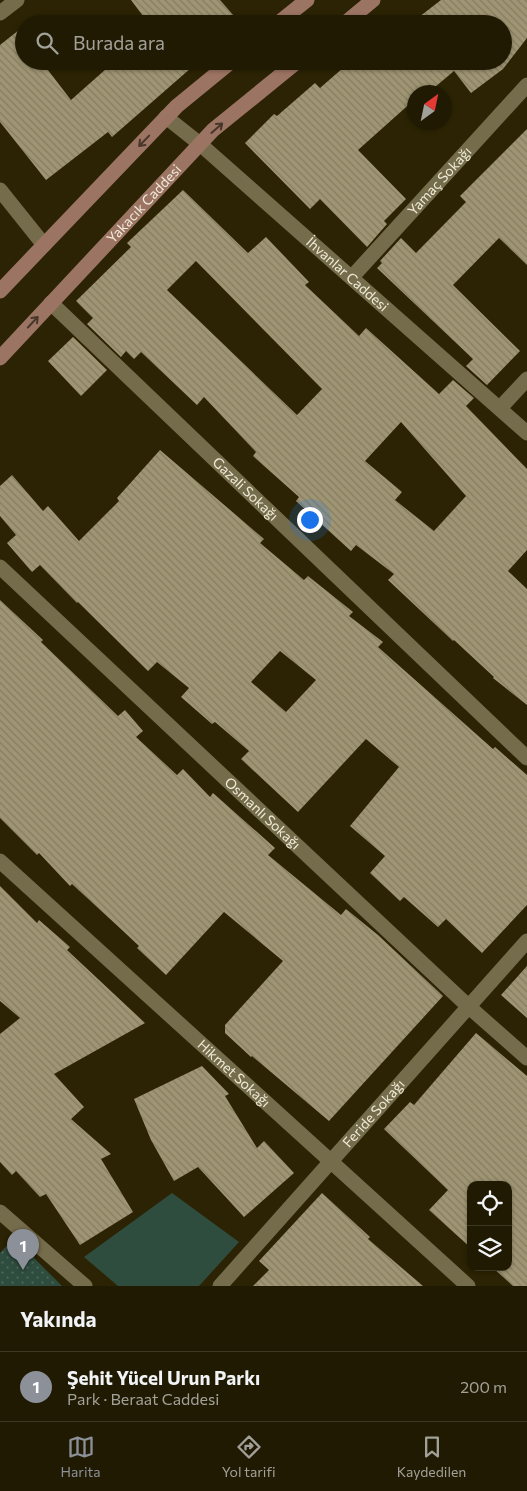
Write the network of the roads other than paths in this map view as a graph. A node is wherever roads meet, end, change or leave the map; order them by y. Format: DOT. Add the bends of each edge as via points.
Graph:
graph roads {
  1 [pos="17,0"];
  2 [pos="374,0"];
  3 [pos="299,3"];
  4 [pos="0,13"];
  5 [pos="287,15"];
  6 [pos="355,15"];
  7 [pos="221,70"];
  8 [pos="287,70"];
  9 [pos="527,85"];
  10 [pos="166,117"];
  11 [pos="200,144"];
  12 [pos="0,190"];
  13 [pos="44,246"];
  14 [pos="352,277"];
  15 [pos="0,291"];
  16 [pos="51,304"];
  17 [pos="0,358"];
  18 [pos="527,379"];
  19 [pos="500,408"];
  20 [pos="527,433"];
  21 [pos="0,567"];
  22 [pos="527,758"];
  23 [pos="0,861"];
  24 [pos="527,941"];
  25 [pos="468,1006"];
  26 [pos="527,1058"];
  27 [pos="330,1162"];
  28 [pos="0,1212"];
  29 [pos="85,1286"];
  30 [pos="220,1286"];
  31 [pos="468,1286"];
  1 -- 4 [label="street"];
  2 -- 6 [label="main road"];
  3 -- 5 [label="main road"];
  7 -- 10 [label="main road"];
  11 -- 8 [label="main road, Yakacık Caddesi, one-way"];
  9 -- 14 [label="street, Yamaç Sokağı"];
  10 -- 11 [label="street, İhvanlar Caddesi"];
  10 -- 13 [label="main road, one-way"];
  11 -- 14 [label="street, İhvanlar Caddesi"];
  11 -- 16 [label="main road, Yakacık Caddesi"];
  12 -- 13 [label="street"];
  13 -- 15 [label="main road"];
  14 -- 19 [label="street, İhvanlar Caddesi"];
  17 -- 16 [label="main road, Yakacık Caddesi, one-way"];
  16 -- 22 [label="street, Gazali Sokağı"];
  18 -- 19 [label="street"];
  19 -- 20 [label="street, İhvanlar Caddesi"];
  21 -- 25 [label="street, Osmanlı Sokağı"];
  23 -- 27 [label="street, Hikmet Sokağı"];
  24 -- 25 [label="street, Feride Sokağı"];
  25 -- 26 [label="street, Osmanlı Sokağı"];
  25 -- 27 [label="street, Feride Sokağı"];
  27 -- 30 [label="street, Feride Sokağı"];
  27 -- 31 [label="street, Hikmet Sokağı"];
  28 -- 29 [label="street"];
}
